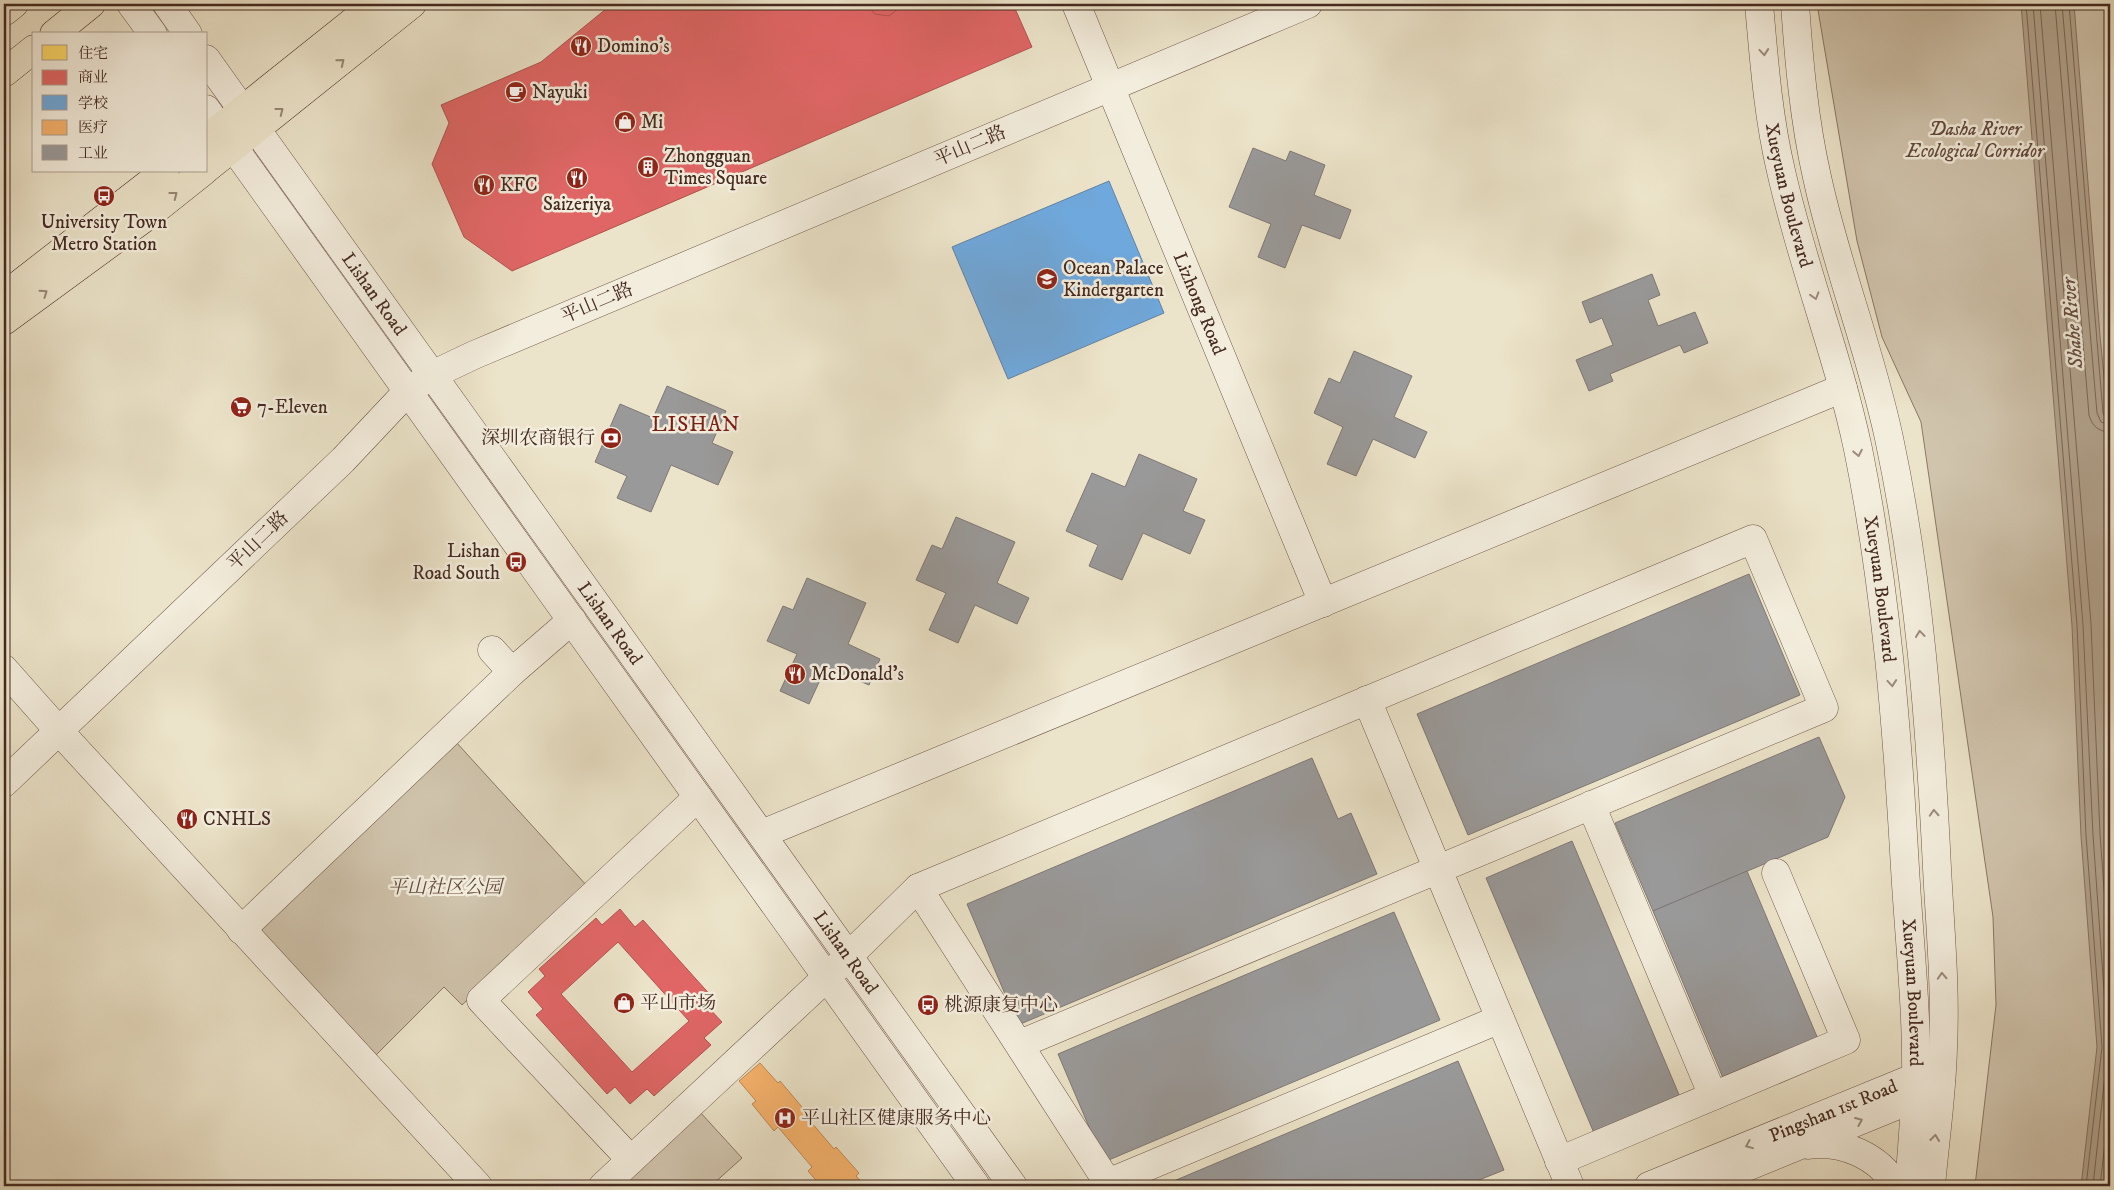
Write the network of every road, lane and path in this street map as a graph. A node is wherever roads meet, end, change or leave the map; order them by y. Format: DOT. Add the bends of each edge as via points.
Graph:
graph roads {
  1 [pos="14,4"];
  2 [pos="91,4"];
  3 [pos="131,4"];
  4 [pos="166,4"];
  5 [pos="375,4"];
  6 [pos="412,4"];
  7 [pos="1076,4"];
  8 [pos="1308,4"];
  9 [pos="1760,4"];
  10 [pos="1795,4"];
  11 [pos="4,12"];
  12 [pos="56,32"];
  13 [pos="152,32"];
  14 [pos="187,32"];
  15 [pos="32,51"];
  16 [pos="208,62"];
  17 [pos="4,73"];
  18 [pos="1110,87"];
  19 [pos="250,120"];
  20 [pos="217,131"];
  21 [pos="208,160"];
  22 [pos="165,172"];
  23 [pos="202,172"];
  24 [pos="4,296"];
  25 [pos="4,320"];
  26 [pos="432,375"];
  27 [pos="1843,388"];
  28 [pos="408,391"];
  29 [pos="1323,603"];
  30 [pos="572,620"];
  31 [pos="492,650"];
  32 [pos="4,669"];
  33 [pos="512,672"];
  34 [pos="1366,700"];
  35 [pos="58,731"];
  36 [pos="4,783"];
  37 [pos="698,797"];
  38 [pos="1591,805"];
  39 [pos="762,834"];
  40 [pos="1437,870"];
  41 [pos="1776,873"];
  42 [pos="918,888"];
  43 [pos="241,930"];
  44 [pos="848,956"];
  45 [pos="827,977"];
  46 [pos="1500,1019"];
  47 [pos="1020,1044"];
  48 [pos="1924,1085"];
  49 [pos="1713,1096"];
  50 [pos="1794,1148"];
  51 [pos="631,1160"];
  52 [pos="1559,1161"];
  53 [pos="478,1186"];
  54 [pos="603,1186"];
  55 [pos="976,1186"];
  56 [pos="1013,1186"];
  57 [pos="1570,1186"];
  58 [pos="1649,1186"];
  59 [pos="1700,1186"];
  60 [pos="1896,1186"];
  61 [pos="1909,1186"];
  62 [pos="1931,1186"];
  1 -- 11 [label="main road"];
  2 -- 12 [label="main road"];
  3 -- 13 [label="street"];
  4 -- 14 [label="street"];
  5 -- 19 [label="main road"];
  19 -- 6 [label="main road, one-way"];
  7 -- 18 [label="street, Lizhong Road"];
  8 -- 18 [label="street, 平山二路"];
  9 -- 27 [label="street, Xueyuan Boulevard, one-way" via="1768,94 1780,169"];
  48 -- 10 [label="street, Xueyuan Boulevard, one-way" via="1944,1008 1933,796 1916,600 1880,398 1816,175"];
  15 -- 17 [label="main road"];
  16 -- 19 [label="street, Lishan Road"];
  18 -- 26 [label="street, 平山二路"];
  18 -- 29 [label="street, Lizhong Road"];
  19 -- 20 [label="main road"];
  19 -- 26 [label="street, Lishan Road"];
  20 -- 21 [label="main road"];
  20 -- 28 [label="street, Lishan Road"];
  22 -- 24 [label="main road"];
  25 -- 23 [label="main road, one-way" via="128,231"];
  26 -- 28 [label="street, 平山二路"];
  26 -- 39 [label="street, Lishan Road"];
  27 -- 29 [label="street"];
  27 -- 48 [label="street, Xueyuan Boulevard, one-way" via="1867,497 1887,628"];
  28 -- 30 [label="street, Lishan Road"];
  28 -- 35 [label="street, 平山二路" via="343,460"];
  29 -- 39 [label="street"];
  30 -- 33 [label="street"];
  30 -- 37 [label="street, Lishan Road"];
  31 -- 33 [label="street"];
  32 -- 35 [label="street"];
  33 -- 43 [label="street"];
  34 -- 38 [label="street" via="1753,538 1824,708"];
  34 -- 40 [label="street"];
  34 -- 42 [label="street"];
  35 -- 36 [label="street, 平山二路"];
  35 -- 43 [label="street"];
  37 -- 45 [label="street, Lishan Road"];
  37 -- 51 [label="street" via="482,1000"];
  38 -- 40 [label="street"];
  38 -- 49 [label="street"];
  39 -- 44 [label="street, Lishan Road"];
  40 -- 46 [label="street"];
  40 -- 47 [label="street"];
  41 -- 49 [label="street" via="1846,1040"];
  42 -- 44 [label="street"];
  42 -- 47 [label="street"];
  43 -- 53 [label="street"];
  44 -- 45 [label="street"];
  44 -- 56 [label="street, Lishan Road"];
  45 -- 51 [label="street"];
  45 -- 55 [label="street, Lishan Road"];
  46 -- 47 [label="street" via="1108,1183"];
  46 -- 52 [label="street"];
  50 -- 48 [label="street, Pingshan 1st Road, one-way"];
  48 -- 58 [label="street, Pingshan 1st Road, one-way"];
  48 -- 61 [label="street, Xueyuan Boulevard"];
  62 -- 48 [label="street, Xueyuan Boulevard, one-way"];
  49 -- 52 [label="street"];
  50 -- 59 [label="street, Pingshan 1st Road"];
  50 -- 60 [label="street" via="1814,1144 1850,1148 1882,1168"];
  51 -- 54 [label="street"];
  52 -- 57 [label="street"];
}
